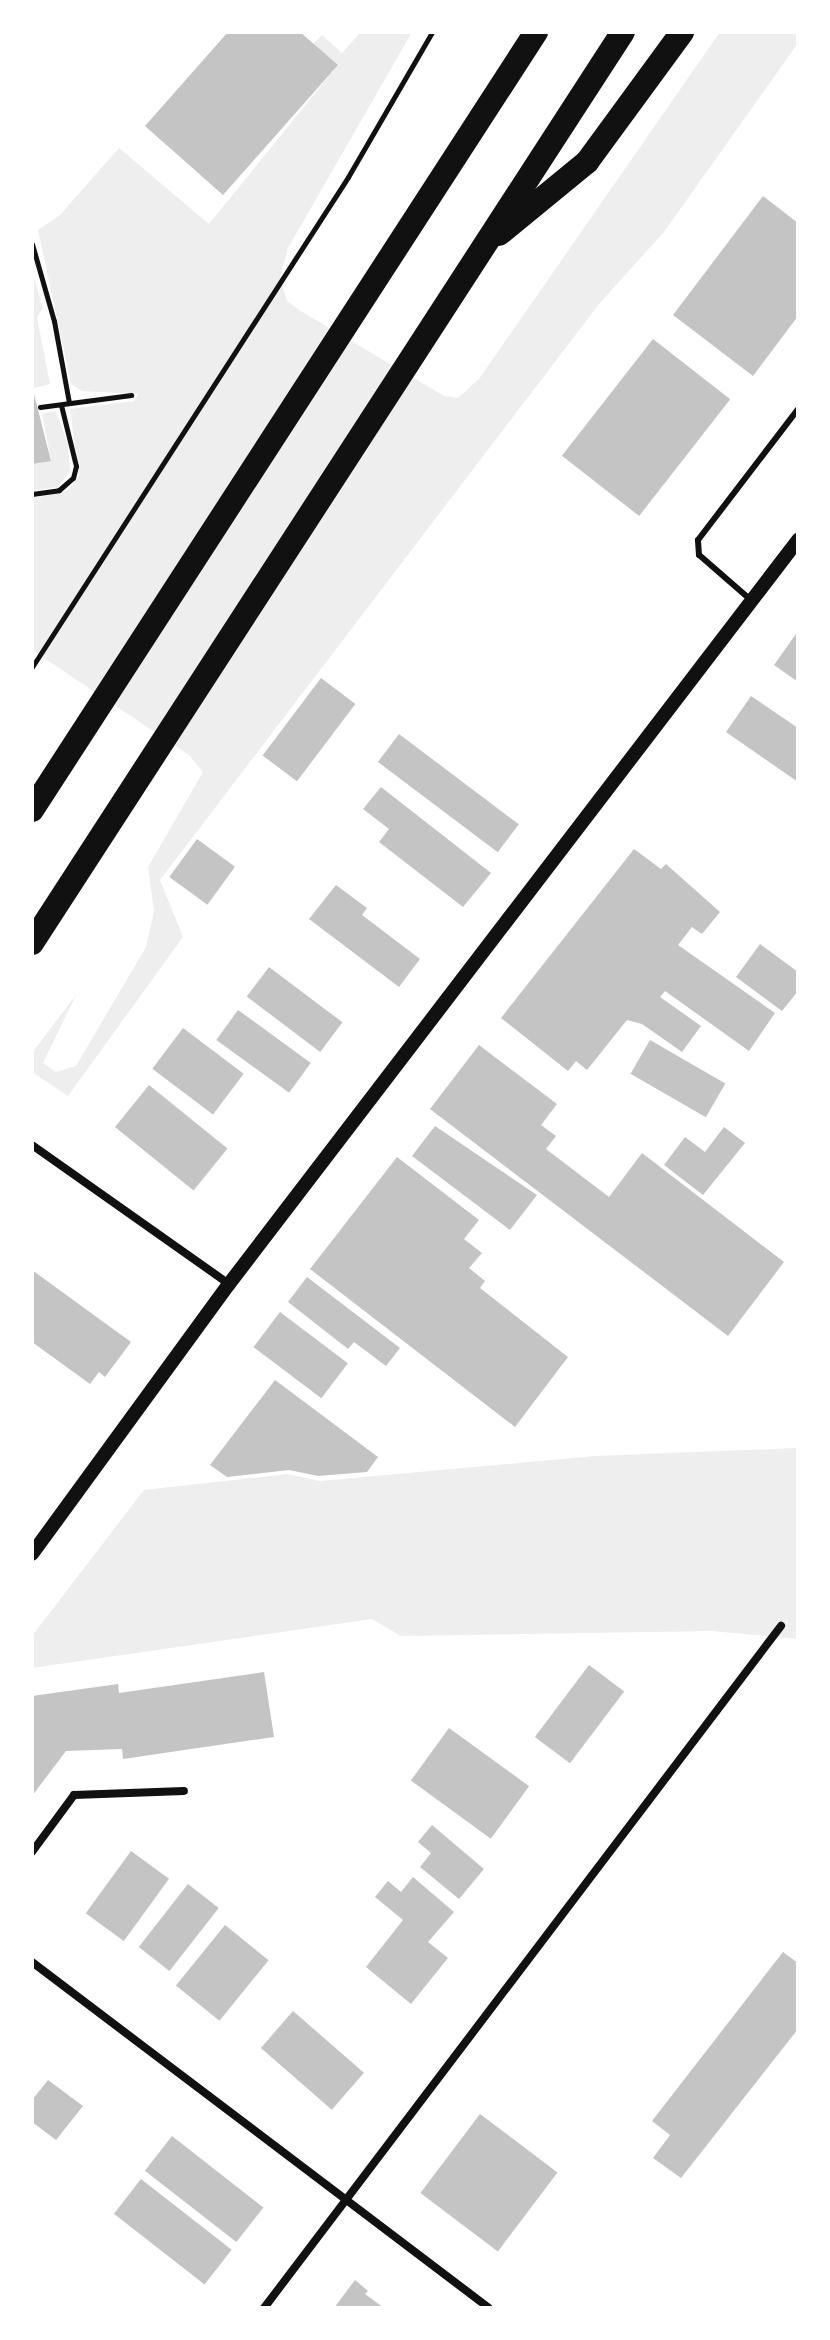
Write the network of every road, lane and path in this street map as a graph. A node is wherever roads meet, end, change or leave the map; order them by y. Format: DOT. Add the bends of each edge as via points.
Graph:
graph roads {
  1 [pos="432,32"];
  2 [pos="522,32"];
  3 [pos="536,32"];
  4 [pos="623,32"];
  5 [pos="682,32"];
  6 [pos="520,58"];
  7 [pos="32,244"];
  8 [pos="478,251"];
  9 [pos="35,265"];
  10 [pos="131,395"];
  11 [pos="69,403"];
  12 [pos="61,405"];
  13 [pos="40,407"];
  14 [pos="798,409"];
  15 [pos="32,494"];
  16 [pos="798,540"];
  17 [pos="752,601"];
  18 [pos="32,667"];
  19 [pos="32,810"];
  20 [pos="32,943"];
  21 [pos="32,1145"];
  22 [pos="229,1284"];
  23 [pos="32,1554"];
  24 [pos="781,1626"];
  25 [pos="184,1791"];
  26 [pos="32,1852"];
  27 [pos="32,1962"];
  28 [pos="347,2200"];
  29 [pos="264,2308"];
  30 [pos="489,2308"];
  1 -- 18 [label="path" via="348,177"];
  2 -- 6 [label="highway"];
  3 -- 6 [label="highway"];
  4 -- 8 [label="highway"];
  5 -- 8 [label="highway" via="587,162"];
  6 -- 19 [label="highway"];
  7 -- 9 [label="path"];
  8 -- 20 [label="highway"];
  9 -- 11 [label="path"];
  10 -- 11 [label="path"];
  11 -- 12 [label="path"];
  12 -- 13 [label="path"];
  12 -- 15 [label="path" via="76,466 73,478 59,490"];
  14 -- 17 [label="lane" via="698,540 699,555"];
  16 -- 17 [label="street"];
  17 -- 22 [label="street"];
  21 -- 22 [label="street"];
  22 -- 23 [label="street"];
  24 -- 28 [label="street"];
  25 -- 26 [label="street" via="74,1795"];
  27 -- 28 [label="street"];
  28 -- 29 [label="street"];
  28 -- 30 [label="street"];
}
